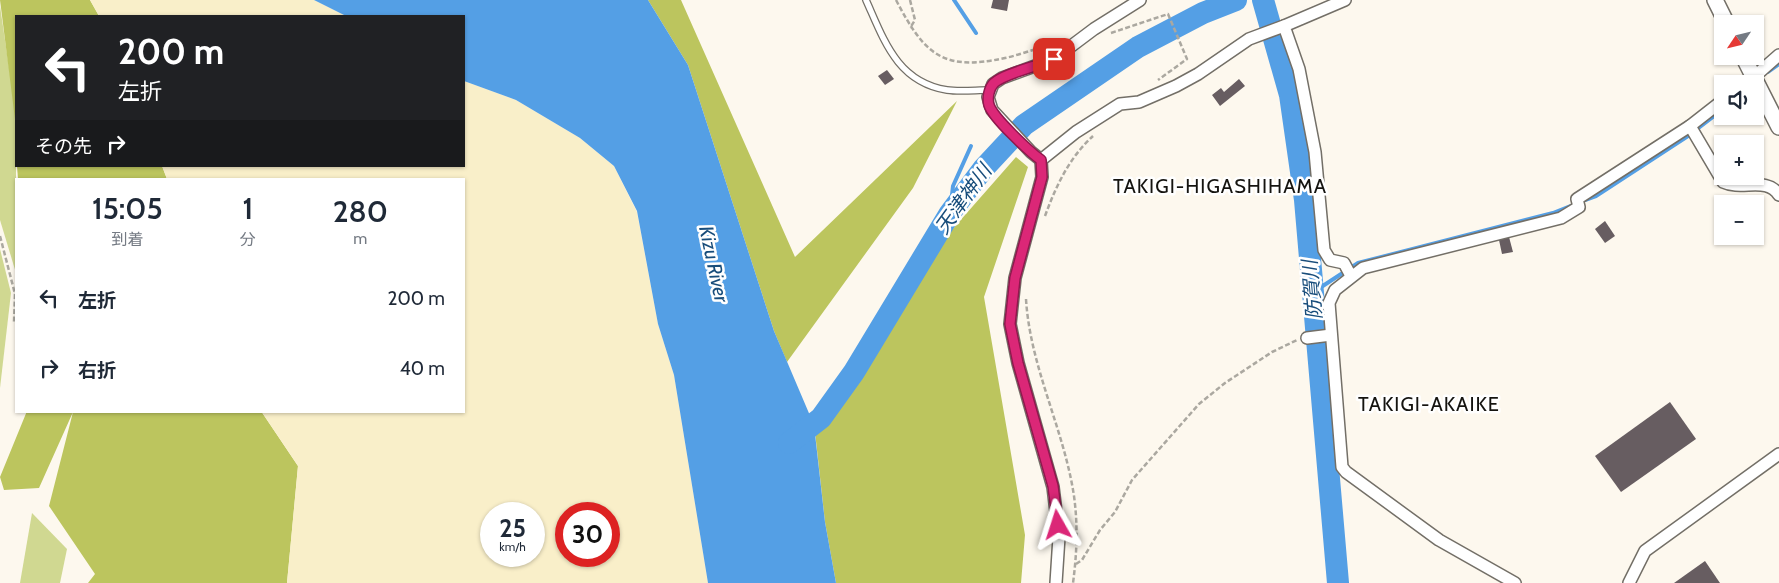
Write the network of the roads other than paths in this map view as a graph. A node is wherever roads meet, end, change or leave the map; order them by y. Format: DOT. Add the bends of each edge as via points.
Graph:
graph roads {
  1 [pos="866,0"];
  2 [pos="1140,0"];
  3 [pos="1345,0"];
  4 [pos="1715,0"];
  5 [pos="1722,15"];
  6 [pos="1284,26"];
  7 [pos="1779,55"];
  8 [pos="1757,75"];
  9 [pos="989,90"];
  10 [pos="1764,103"];
  11 [pos="1714,109"];
  12 [pos="1779,127"];
  13 [pos="1692,130"];
  14 [pos="1041,160"];
  15 [pos="1779,196"];
  16 [pos="1351,276"];
  17 [pos="1328,336"];
  18 [pos="1307,338"];
  19 [pos="1779,454"];
  20 [pos="1056,583"];
  21 [pos="1515,583"];
  22 [pos="1629,583"];
  1 -- 9 [label="lane" via="890,53 908,74 947,90"];
  2 -- 9 [label="street" via="1054,59 1002,78"];
  3 -- 6 [label="street"];
  4 -- 5 [label="street"];
  6 -- 14 [label="street" via="1249,39 1176,86 1139,102 1120,104 1076,132"];
  6 -- 16 [label="street" via="1299,69 1315,152 1324,250 1330,260 1344,262"];
  7 -- 8 [label="street"];
  9 -- 14 [label="street" via="989,104 1009,130"];
  10 -- 12 [label="street"];
  11 -- 13 [label="street"];
  13 -- 15 [label="street" via="1723,182 1731,186 1767,184"];
  13 -- 16 [label="street" via="1577,199 1579,208 1562,218 1363,268"];
  14 -- 20 [label="street" via="1042,177 1012,292 1010,324 1053,486 1059,537"];
  16 -- 17 [label="street" via="1335,290 1329,303"];
  17 -- 18 [label="street"];
  17 -- 21 [label="street" via="1342,467 1439,540"];
  19 -- 22 [label="street" via="1645,551"];
}
